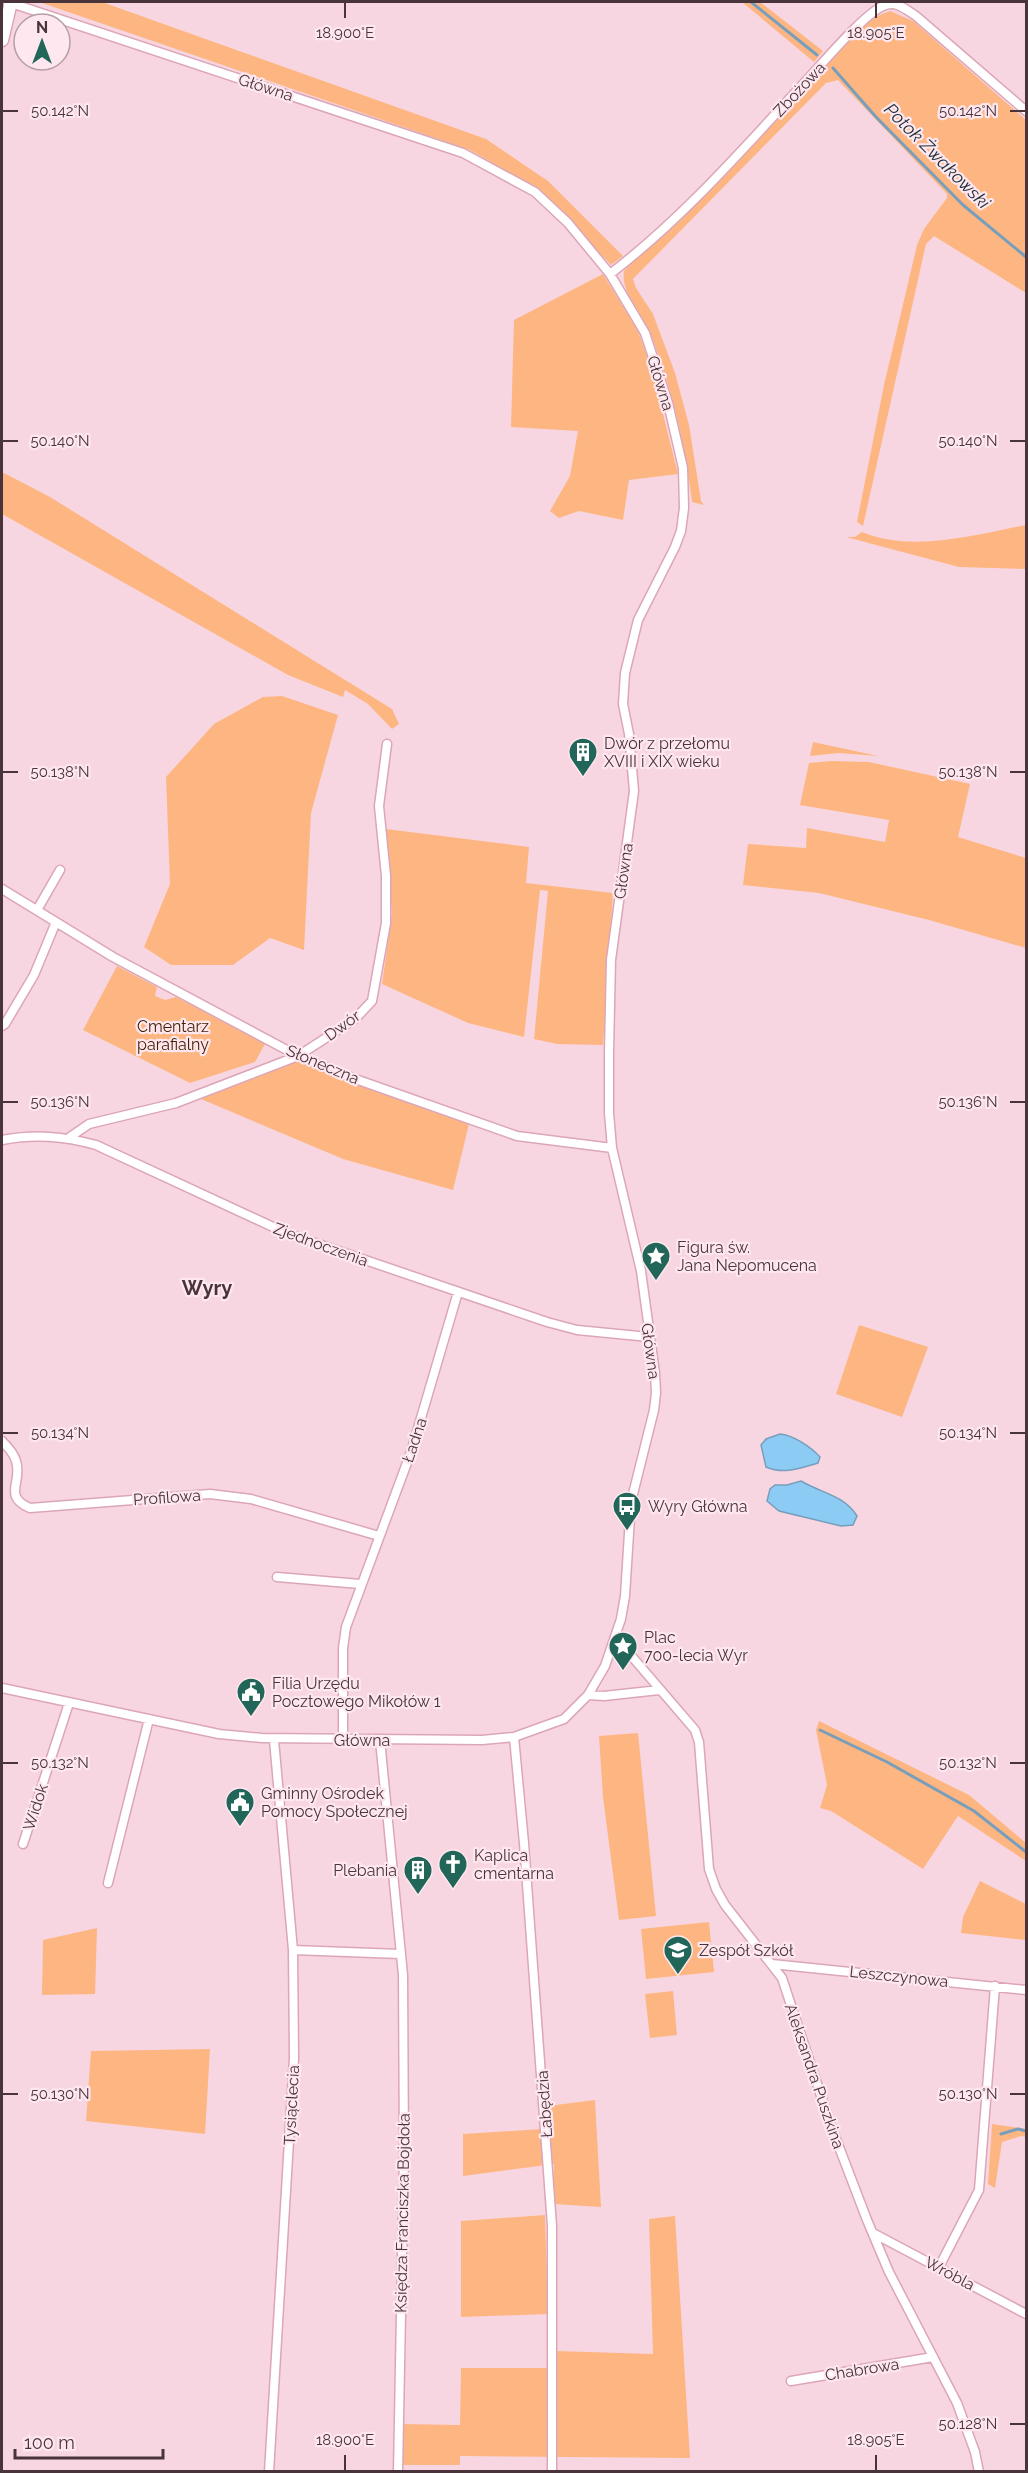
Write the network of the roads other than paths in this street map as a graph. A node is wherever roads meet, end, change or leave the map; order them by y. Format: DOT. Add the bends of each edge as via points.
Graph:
graph roads {
  1 [pos="10,2"];
  2 [pos="2,40"];
  3 [pos="1026,111"];
  4 [pos="610,274"];
  5 [pos="387,744"];
  6 [pos="60,870"];
  7 [pos="2,889"];
  8 [pos="37,910"];
  9 [pos="56,922"];
  10 [pos="2,1026"];
  11 [pos="298,1056"];
  12 [pos="70,1137"];
  13 [pos="2,1140"];
  14 [pos="612,1148"];
  15 [pos="458,1292"];
  16 [pos="649,1337"];
  17 [pos="2,1441"];
  18 [pos="379,1536"];
  19 [pos="277,1577"];
  20 [pos="360,1584"];
  21 [pos="616,1638"];
  22 [pos="2,1688"];
  23 [pos="659,1690"];
  24 [pos="588,1695"];
  25 [pos="69,1703"];
  26 [pos="149,1719"];
  27 [pos="514,1737"];
  28 [pos="274,1740"];
  29 [pos="344,1740"];
  30 [pos="380,1740"];
  31 [pos="23,1844"];
  32 [pos="108,1883"];
  33 [pos="293,1950"];
  34 [pos="400,1954"];
  35 [pos="772,1964"];
  36 [pos="995,1986"];
  37 [pos="1026,1990"];
  38 [pos="873,2232"];
  39 [pos="939,2267"];
  40 [pos="1026,2314"];
  41 [pos="933,2357"];
  42 [pos="791,2381"];
  43 [pos="269,2472"];
  44 [pos="398,2472"];
  45 [pos="552,2472"];
  46 [pos="979,2472"];
  1 -- 2 [label="main road"];
  1 -- 4 [label="street, Główna" via="463,153 535,192 568,223"];
  3 -- 4 [label="street, Zbożowa" via="915,16 892,3 882,6 676,218"];
  4 -- 14 [label="street, Główna" via="645,333 661,377 685,491 681,531 638,620 623,694 634,791 611,960"];
  5 -- 11 [label="street, Dwór" via="379,806 386,923 376,988 372,1001 355,1019"];
  6 -- 8 [label="street"];
  7 -- 8 [label="street, Słoneczna"];
  8 -- 9 [label="street, Słoneczna"];
  9 -- 10 [label="street" via="34,975"];
  9 -- 11 [label="street, Słoneczna"];
  11 -- 12 [label="street, Dwór" via="176,1103 89,1124"];
  11 -- 14 [label="street, Słoneczna" via="517,1136"];
  12 -- 13 [label="street, Zjednoczenia" via="28,1135"];
  12 -- 15 [label="street, Zjednoczenia" via="96,1145 286,1233"];
  14 -- 16 [label="street, Główna" via="641,1271"];
  15 -- 16 [label="street, Zjednoczenia" via="578,1330"];
  15 -- 18 [label="street, Ładna" via="411,1452"];
  16 -- 21 [label="street, Główna" via="656,1394 631,1502 625,1596"];
  17 -- 18 [label="street, Profilowa" via="17,1462 15,1496 20,1504 30,1508 210,1494 251,1499"];
  18 -- 20 [label="street, Ładna"];
  19 -- 20 [label="street"];
  20 -- 29 [label="street, Ładna" via="343,1648"];
  21 -- 23 [label="street, Aleksandra Puszkina"];
  21 -- 24 [label="street, Główna"];
  22 -- 25 [label="street, Główna"];
  23 -- 24 [label="street"];
  23 -- 35 [label="street, Aleksandra Puszkina" via="686,1718 699,1742 710,1869 716,1889"];
  24 -- 27 [label="street, Główna" via="564,1719"];
  25 -- 26 [label="street, Główna"];
  25 -- 31 [label="street, Widok"];
  26 -- 28 [label="street, Główna" via="219,1734"];
  26 -- 32 [label="street"];
  27 -- 30 [label="street, Główna"];
  27 -- 45 [label="street, Łabędzia" via="552,2226"];
  28 -- 29 [label="street, Główna"];
  28 -- 33 [label="street, Tysiąclecia"];
  29 -- 30 [label="street, Główna"];
  30 -- 34 [label="street, Księdza Franciszka Bojdoła"];
  33 -- 34 [label="street"];
  33 -- 43 [label="street, Tysiąclecia" via="294,2058"];
  34 -- 44 [label="street, Księdza Franciszka Bojdoła" via="405,2038"];
  35 -- 36 [label="street, Leszczynowa"];
  35 -- 38 [label="street, Aleksandra Puszkina" via="782,1978 831,2126"];
  36 -- 37 [label="street, Leszczynowa"];
  36 -- 39 [label="street" via="979,2190"];
  38 -- 39 [label="street, Wróbla"];
  38 -- 41 [label="street, Aleksandra Puszkina"];
  39 -- 40 [label="street, Wróbla"];
  41 -- 42 [label="street, Chabrowa"];
  41 -- 46 [label="street, Aleksandra Puszkina" via="968,2428"];
}
